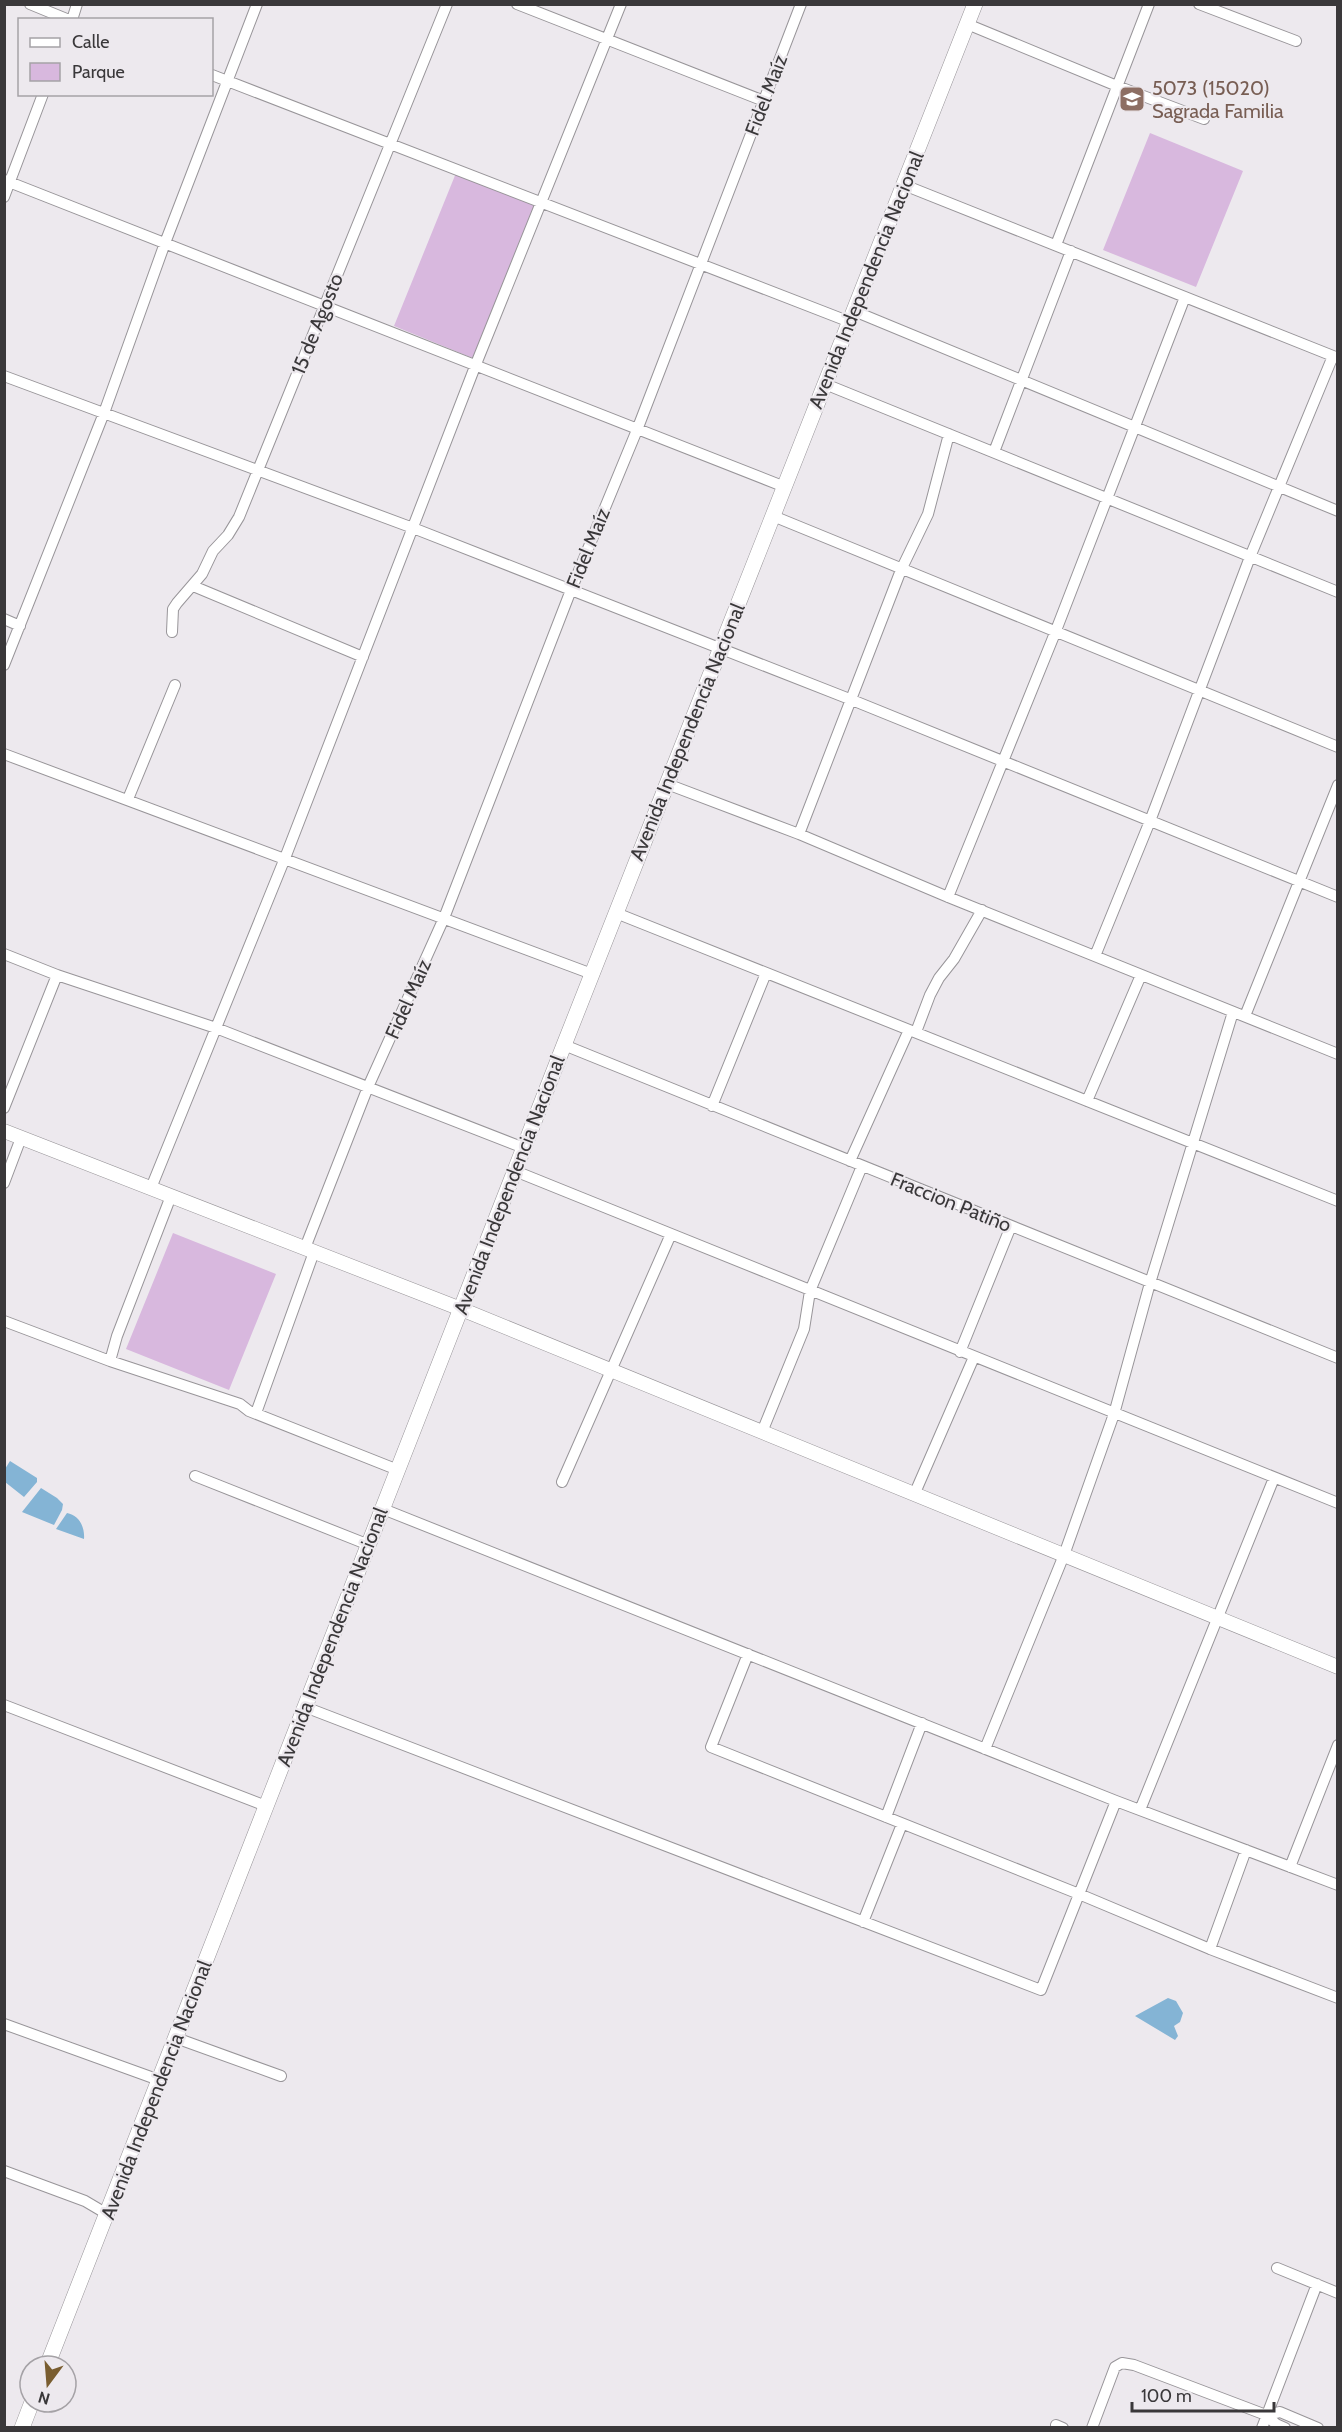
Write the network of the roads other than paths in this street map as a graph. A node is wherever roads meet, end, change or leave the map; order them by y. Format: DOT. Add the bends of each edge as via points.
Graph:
graph roads {
  1 [pos="30,4"];
  2 [pos="77,4"];
  3 [pos="257,4"];
  4 [pos="447,4"];
  5 [pos="517,4"];
  6 [pos="621,4"];
  7 [pos="801,4"];
  8 [pos="975,4"];
  9 [pos="1149,4"];
  10 [pos="1199,4"];
  11 [pos="65,18"];
  12 [pos="71,18"];
  13 [pos="967,24"];
  14 [pos="607,40"];
  15 [pos="1296,41"];
  16 [pos="213,75"];
  17 [pos="229,81"];
  18 [pos="1117,87"];
  19 [pos="42,96"];
  20 [pos="764,101"];
  21 [pos="1204,119"];
  22 [pos="389,144"];
  23 [pos="7,181"];
  24 [pos="904,185"];
  25 [pos="4,197"];
  26 [pos="543,203"];
  27 [pos="165,243"];
  28 [pos="1056,245"];
  29 [pos="1071,251"];
  30 [pos="701,264"];
  31 [pos="1185,297"];
  32 [pos="326,305"];
  33 [pos="852,316"];
  34 [pos="1335,357"];
  35 [pos="476,364"];
  36 [pos="4,376"];
  37 [pos="1021,381"];
  38 [pos="825,384"];
  39 [pos="104,413"];
  40 [pos="1134,427"];
  41 [pos="637,430"];
  42 [pos="949,434"];
  43 [pos="994,452"];
  44 [pos="258,470"];
  45 [pos="784,487"];
  46 [pos="1280,488"];
  47 [pos="1107,498"];
  48 [pos="1338,511"];
  49 [pos="773,516"];
  50 [pos="412,528"];
  51 [pos="1250,557"];
  52 [pos="901,570"];
  53 [pos="193,586"];
  54 [pos="571,590"];
  55 [pos="1338,592"];
  56 [pos="4,619"];
  57 [pos="20,626"];
  58 [pos="172,632"];
  59 [pos="1055,633"];
  60 [pos="721,649"];
  61 [pos="363,657"];
  62 [pos="4,665"];
  63 [pos="175,685"];
  64 [pos="1200,689"];
  65 [pos="852,700"];
  66 [pos="1338,747"];
  67 [pos="4,754"];
  68 [pos="1002,762"];
  69 [pos="667,784"];
  70 [pos="1338,785"];
  71 [pos="128,799"];
  72 [pos="1150,821"];
  73 [pos="799,834"];
  74 [pos="285,858"];
  75 [pos="1299,881"];
  76 [pos="948,897"];
  77 [pos="1338,897"];
  78 [pos="982,910"];
  79 [pos="616,913"];
  80 [pos="444,918"];
  81 [pos="4,954"];
  82 [pos="1095,956"];
  83 [pos="766,973"];
  84 [pos="592,974"];
  85 [pos="57,975"];
  86 [pos="1142,975"];
  87 [pos="1233,1012"];
  88 [pos="1245,1016"];
  89 [pos="216,1028"];
  90 [pos="912,1031"];
  91 [pos="564,1046"];
  92 [pos="1338,1054"];
  93 [pos="368,1088"];
  94 [pos="1087,1101"];
  95 [pos="712,1106"];
  96 [pos="4,1108"];
  97 [pos="4,1131"];
  98 [pos="21,1138"];
  99 [pos="1194,1144"];
  100 [pos="524,1148"];
  101 [pos="850,1161"];
  102 [pos="862,1166"];
  103 [pos="515,1171"];
  104 [pos="4,1183"];
  105 [pos="151,1188"];
  106 [pos="171,1196"];
  107 [pos="1338,1201"];
  108 [pos="1011,1226"];
  109 [pos="671,1234"];
  110 [pos="309,1250"];
  111 [pos="1150,1283"];
  112 [pos="810,1291"];
  113 [pos="461,1309"];
  114 [pos="4,1321"];
  115 [pos="960,1352"];
  116 [pos="974,1357"];
  117 [pos="1338,1358"];
  118 [pos="110,1360"];
  119 [pos="611,1370"];
  120 [pos="256,1413"];
  121 [pos="1114,1414"];
  122 [pos="762,1432"];
  123 [pos="398,1470"];
  124 [pos="195,1476"];
  125 [pos="1274,1478"];
  126 [pos="562,1482"];
  127 [pos="914,1495"];
  128 [pos="1338,1503"];
  129 [pos="383,1509"];
  130 [pos="369,1545"];
  131 [pos="1064,1555"];
  132 [pos="1219,1619"];
  133 [pos="748,1654"];
  134 [pos="1338,1666"];
  135 [pos="4,1705"];
  136 [pos="305,1707"];
  137 [pos="922,1724"];
  138 [pos="1338,1745"];
  139 [pos="985,1749"];
  140 [pos="1116,1801"];
  141 [pos="266,1806"];
  142 [pos="1140,1810"];
  143 [pos="886,1817"];
  144 [pos="902,1824"];
  145 [pos="1246,1850"];
  146 [pos="1290,1867"];
  147 [pos="1338,1886"];
  148 [pos="1079,1894"];
  149 [pos="863,1922"];
  150 [pos="1210,1949"];
  151 [pos="1338,1998"];
  152 [pos="4,2024"];
  153 [pos="176,2038"];
  154 [pos="281,2076"];
  155 [pos="159,2080"];
  156 [pos="4,2171"];
  157 [pos="107,2214"];
  158 [pos="1277,2268"];
  159 [pos="1317,2284"];
  160 [pos="1338,2293"];
  161 [pos="52,2354"];
  162 [pos="1266,2415"];
  163 [pos="1092,2427"];
  164 [pos="1262,2427"];
  165 [pos="1285,2427"];
  166 [pos="1318,2427"];
  1 -- 11 [label="street"];
  2 -- 12 [label="street"];
  3 -- 17 [label="street"];
  4 -- 22 [label="street, 15 de Agosto"];
  5 -- 14 [label="street"];
  6 -- 14 [label="street"];
  7 -- 20 [label="street, Fidel Maíz"];
  8 -- 13 [label="main road, Avenida Independencia Nacional"];
  9 -- 18 [label="street"];
  10 -- 15 [label="street"];
  13 -- 18 [label="street"];
  13 -- 24 [label="main road, Avenida Independencia Nacional"];
  14 -- 20 [label="street"];
  14 -- 26 [label="street"];
  16 -- 17 [label="street"];
  17 -- 22 [label="street"];
  17 -- 27 [label="street"];
  18 -- 21 [label="street"];
  18 -- 28 [label="street"];
  19 -- 23 [label="street"];
  20 -- 30 [label="street, Fidel Maíz"];
  22 -- 26 [label="street"];
  22 -- 32 [label="street, 15 de Agosto"];
  23 -- 25 [label="street"];
  23 -- 27 [label="street"];
  24 -- 28 [label="street"];
  24 -- 33 [label="main road, Avenida Independencia Nacional"];
  26 -- 30 [label="street"];
  26 -- 35 [label="street"];
  27 -- 32 [label="street"];
  27 -- 39 [label="street"];
  28 -- 29 [label="street"];
  29 -- 31 [label="street"];
  29 -- 37 [label="street"];
  30 -- 33 [label="street"];
  30 -- 41 [label="street, Fidel Maíz"];
  31 -- 34 [label="street"];
  31 -- 40 [label="street"];
  32 -- 35 [label="street"];
  32 -- 44 [label="street, 15 de Agosto"];
  33 -- 37 [label="street"];
  33 -- 38 [label="main road, Avenida Independencia Nacional"];
  34 -- 46 [label="street"];
  35 -- 41 [label="street"];
  35 -- 50 [label="street"];
  36 -- 39 [label="street"];
  37 -- 40 [label="street"];
  37 -- 43 [label="street"];
  38 -- 42 [label="street"];
  38 -- 45 [label="main road, Avenida Independencia Nacional"];
  39 -- 44 [label="street"];
  39 -- 57 [label="street"];
  40 -- 46 [label="street"];
  40 -- 47 [label="street"];
  41 -- 45 [label="street"];
  41 -- 54 [label="street, Fidel Maíz"];
  42 -- 43 [label="street"];
  42 -- 52 [label="street" via="928,514"];
  43 -- 47 [label="street"];
  44 -- 50 [label="street"];
  44 -- 53 [label="street, 15 de Agosto" via="240,517 213,551"];
  45 -- 49 [label="main road, Avenida Independencia Nacional"];
  46 -- 48 [label="street"];
  46 -- 51 [label="street"];
  47 -- 51 [label="street"];
  47 -- 59 [label="street"];
  49 -- 52 [label="street"];
  49 -- 60 [label="main road, Avenida Independencia Nacional"];
  50 -- 54 [label="street"];
  50 -- 61 [label="street"];
  51 -- 55 [label="street"];
  51 -- 64 [label="street"];
  52 -- 59 [label="street"];
  52 -- 65 [label="street"];
  53 -- 58 [label="street, 15 de Agosto" via="173,609"];
  53 -- 61 [label="street"];
  54 -- 60 [label="street"];
  54 -- 80 [label="street, Fidel Maíz"];
  56 -- 57 [label="street"];
  57 -- 62 [label="street"];
  59 -- 64 [label="street"];
  59 -- 68 [label="street"];
  60 -- 65 [label="street"];
  60 -- 69 [label="main road, Avenida Independencia Nacional"];
  61 -- 74 [label="street"];
  63 -- 71 [label="street"];
  64 -- 66 [label="street"];
  64 -- 72 [label="street"];
  65 -- 68 [label="street"];
  65 -- 73 [label="street"];
  67 -- 71 [label="street"];
  68 -- 72 [label="street"];
  68 -- 76 [label="street"];
  69 -- 73 [label="street"];
  69 -- 79 [label="main road, Avenida Independencia Nacional"];
  70 -- 75 [label="street"];
  71 -- 74 [label="street"];
  72 -- 75 [label="street"];
  72 -- 82 [label="street"];
  73 -- 76 [label="street"];
  74 -- 80 [label="street"];
  74 -- 89 [label="street"];
  75 -- 77 [label="street"];
  75 -- 88 [label="street"];
  76 -- 78 [label="street"];
  78 -- 82 [label="street"];
  78 -- 90 [label="street" via="939,978"];
  79 -- 83 [label="street"];
  79 -- 84 [label="main road, Avenida Independencia Nacional"];
  80 -- 84 [label="street"];
  80 -- 93 [label="street, Fidel Maíz"];
  81 -- 85 [label="street"];
  82 -- 86 [label="street"];
  83 -- 90 [label="street"];
  83 -- 95 [label="street"];
  84 -- 91 [label="main road, Avenida Independencia Nacional"];
  85 -- 89 [label="street"];
  85 -- 96 [label="street"];
  86 -- 87 [label="street"];
  86 -- 94 [label="street"];
  87 -- 88 [label="street"];
  87 -- 99 [label="street"];
  88 -- 92 [label="street"];
  89 -- 93 [label="street"];
  89 -- 105 [label="street"];
  90 -- 94 [label="street"];
  90 -- 101 [label="street"];
  91 -- 95 [label="street, Fraccion Patiño"];
  91 -- 100 [label="main road, Avenida Independencia Nacional"];
  93 -- 100 [label="street"];
  93 -- 110 [label="street, Fidel Maíz"];
  94 -- 99 [label="street"];
  95 -- 101 [label="street, Fraccion Patiño"];
  97 -- 98 [label="street"];
  98 -- 104 [label="street"];
  98 -- 105 [label="street"];
  99 -- 107 [label="street"];
  99 -- 111 [label="street"];
  100 -- 103 [label="main road, Avenida Independencia Nacional"];
  101 -- 102 [label="street, Fraccion Patiño"];
  102 -- 108 [label="street, Fraccion Patiño"];
  102 -- 112 [label="street"];
  103 -- 109 [label="street"];
  103 -- 113 [label="main road, Avenida Independencia Nacional"];
  105 -- 106 [label="street"];
  106 -- 110 [label="street"];
  106 -- 118 [label="street"];
  108 -- 111 [label="street, Fraccion Patiño"];
  108 -- 115 [label="street"];
  109 -- 112 [label="street"];
  109 -- 119 [label="street"];
  110 -- 113 [label="street"];
  110 -- 120 [label="street, Fidel Maíz"];
  111 -- 117 [label="street, Fraccion Patiño"];
  111 -- 121 [label="street"];
  112 -- 115 [label="street"];
  112 -- 122 [label="street" via="804,1329"];
  113 -- 119 [label="street"];
  113 -- 123 [label="main road, Avenida Independencia Nacional"];
  114 -- 118 [label="street"];
  115 -- 116 [label="street"];
  116 -- 121 [label="street"];
  116 -- 127 [label="street"];
  118 -- 120 [label="street" via="240,1404"];
  119 -- 122 [label="street"];
  119 -- 126 [label="street"];
  120 -- 123 [label="street"];
  121 -- 125 [label="street"];
  121 -- 131 [label="street"];
  122 -- 127 [label="street"];
  123 -- 129 [label="main road, Avenida Independencia Nacional"];
  124 -- 130 [label="street"];
  125 -- 128 [label="street"];
  125 -- 132 [label="street"];
  127 -- 131 [label="street"];
  129 -- 130 [label="main road, Avenida Independencia Nacional"];
  129 -- 133 [label="street"];
  130 -- 136 [label="main road, Avenida Independencia Nacional"];
  131 -- 132 [label="street"];
  131 -- 139 [label="street"];
  132 -- 134 [label="street"];
  132 -- 142 [label="street"];
  133 -- 137 [label="street"];
  133 -- 143 [label="street" via="711,1747"];
  135 -- 141 [label="street"];
  136 -- 141 [label="main road, Avenida Independencia Nacional"];
  136 -- 149 [label="street"];
  137 -- 139 [label="street"];
  137 -- 143 [label="street"];
  138 -- 146 [label="street"];
  139 -- 140 [label="street"];
  140 -- 142 [label="street"];
  140 -- 148 [label="street"];
  141 -- 153 [label="main road, Avenida Independencia Nacional"];
  142 -- 145 [label="street"];
  143 -- 144 [label="street"];
  144 -- 148 [label="street"];
  144 -- 149 [label="street"];
  145 -- 146 [label="street"];
  145 -- 150 [label="street"];
  146 -- 147 [label="street"];
  148 -- 149 [label="street" via="1041,1990"];
  148 -- 150 [label="street"];
  150 -- 151 [label="street"];
  152 -- 155 [label="street"];
  153 -- 154 [label="street"];
  153 -- 155 [label="main road, Avenida Independencia Nacional"];
  155 -- 157 [label="main road, Avenida Independencia Nacional"];
  156 -- 157 [label="street" via="85,2201"];
  157 -- 161 [label="main road, Avenida Independencia Nacional"];
  158 -- 159 [label="street"];
  159 -- 160 [label="street"];
  159 -- 162 [label="street"];
  162 -- 163 [label="street" via="1122,2363 1115,2367"];
  162 -- 164 [label="street"];
  162 -- 165 [label="street"];
  162 -- 166 [label="street" via="1280,2412"];
}
